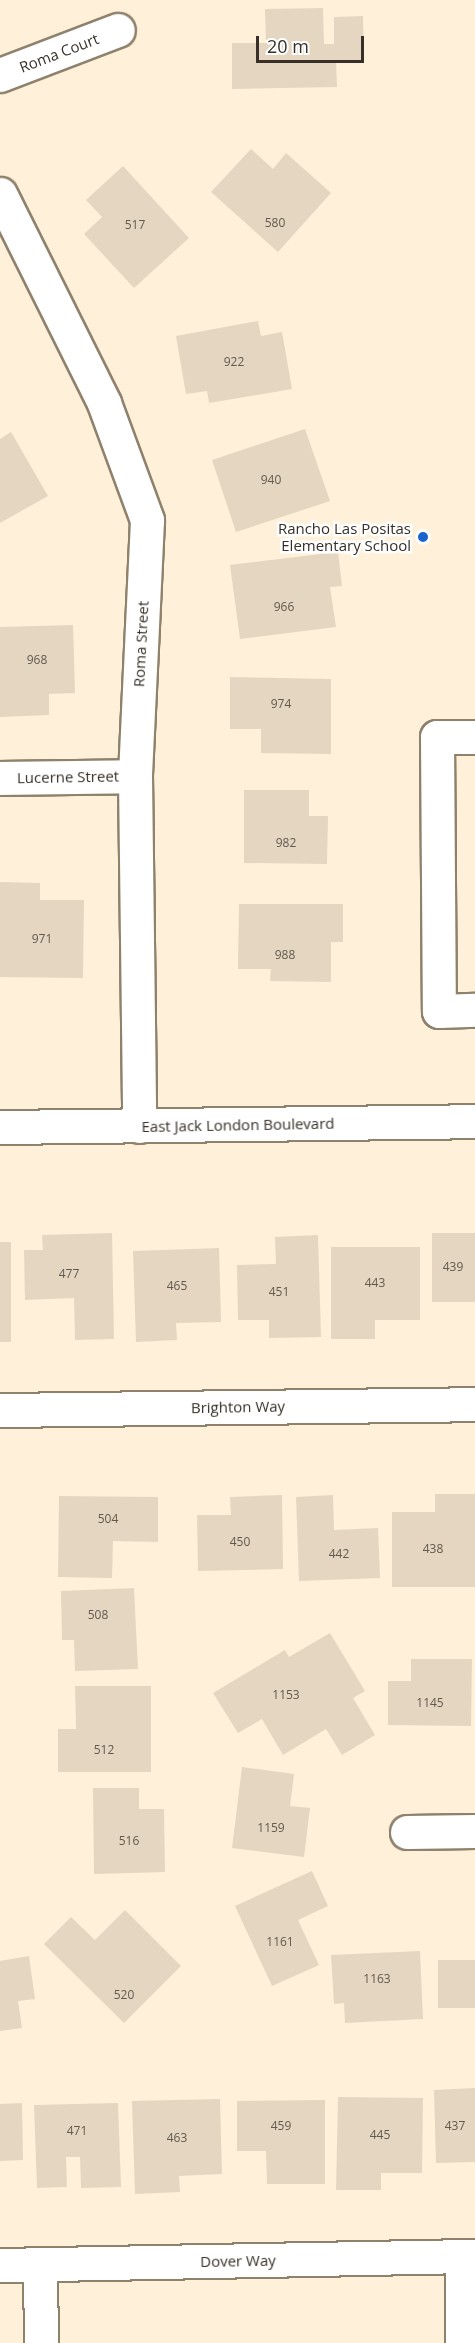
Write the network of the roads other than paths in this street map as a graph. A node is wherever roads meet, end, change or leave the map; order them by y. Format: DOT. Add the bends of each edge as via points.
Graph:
graph roads {
  1 [pos="118,30"];
  2 [pos="0,75"];
  3 [pos="0,194"];
  4 [pos="475,736"];
  5 [pos="135,776"];
  6 [pos="0,778"];
  7 [pos="475,1010"];
  8 [pos="475,1121"];
  9 [pos="139,1126"];
  10 [pos="0,1127"];
  11 [pos="475,1404"];
  12 [pos="0,1410"];
  13 [pos="475,1831"];
  14 [pos="407,1832"];
  15 [pos="469,2256"];
  16 [pos="0,2265"];
  17 [pos="40,2265"];
  18 [pos="41,2343"];
  19 [pos="462,2343"];
  1 -- 2 [label="street, Roma Court"];
  3 -- 5 [label="street, Roma Street" via="104,404 147,520"];
  4 -- 7 [label="street" via="437,737 437,749 440,1011"];
  5 -- 6 [label="street, Lucerne Street"];
  5 -- 9 [label="street, Roma Street"];
  8 -- 9 [label="street, East Jack London Boulevard"];
  9 -- 10 [label="street, East Jack London Boulevard"];
  11 -- 12 [label="street, Brighton Way"];
  13 -- 14 [label="street"];
  15 -- 17 [label="street, Dover Way"];
  15 -- 19 [label="street"];
  16 -- 17 [label="street, Dover Way"];
  17 -- 18 [label="street"];
}
